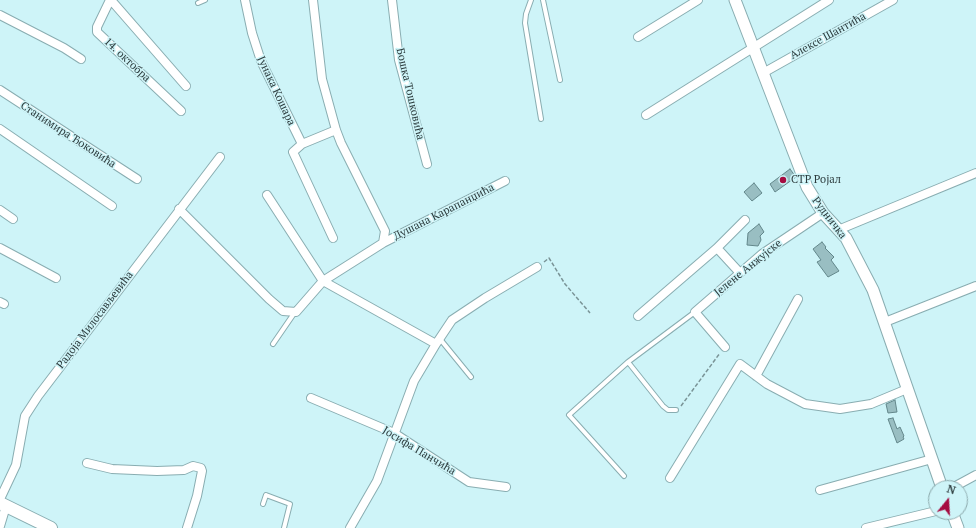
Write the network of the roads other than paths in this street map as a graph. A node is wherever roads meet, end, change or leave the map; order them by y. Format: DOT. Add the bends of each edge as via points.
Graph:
graph roads {
  1 [pos="110,0"];
  2 [pos="205,0"];
  3 [pos="245,0"];
  4 [pos="313,0"];
  5 [pos="392,0"];
  6 [pos="531,0"];
  7 [pos="543,0"];
  8 [pos="698,0"];
  9 [pos="829,0"];
  10 [pos="894,0"];
  11 [pos="737,1"];
  12 [pos="198,4"];
  13 [pos="0,15"];
  14 [pos="638,37"];
  15 [pos="753,47"];
  16 [pos="81,59"];
  17 [pos="763,73"];
  18 [pos="560,80"];
  19 [pos="186,86"];
  20 [pos="0,90"];
  21 [pos="182,112"];
  22 [pos="646,115"];
  23 [pos="541,120"];
  24 [pos="0,129"];
  25 [pos="336,130"];
  26 [pos="302,144"];
  27 [pos="220,157"];
  28 [pos="427,164"];
  29 [pos="976,173"];
  30 [pos="137,179"];
  31 [pos="505,181"];
  32 [pos="267,195"];
  33 [pos="112,206"];
  34 [pos="179,209"];
  35 [pos="0,210"];
  36 [pos="823,213"];
  37 [pos="13,219"];
  38 [pos="745,220"];
  39 [pos="838,230"];
  40 [pos="333,238"];
  41 [pos="383,243"];
  42 [pos="0,248"];
  43 [pos="717,248"];
  44 [pos="537,267"];
  45 [pos="740,273"];
  46 [pos="56,278"];
  47 [pos="323,281"];
  48 [pos="976,286"];
  49 [pos="798,299"];
  50 [pos="296,312"];
  51 [pos="695,312"];
  52 [pos="638,316"];
  53 [pos="885,322"];
  54 [pos="438,341"];
  55 [pos="273,344"];
  56 [pos="725,347"];
  57 [pos="628,362"];
  58 [pos="756,376"];
  59 [pos="471,377"];
  60 [pos="907,389"];
  61 [pos="311,398"];
  62 [pos="676,410"];
  63 [pos="394,433"];
  64 [pos="932,459"];
  65 [pos="87,463"];
  66 [pos="976,475"];
  67 [pos="624,476"];
  68 [pos="670,478"];
  69 [pos="939,480"];
  70 [pos="967,480"];
  71 [pos="506,487"];
  72 [pos="820,490"];
  73 [pos="2,503"];
  74 [pos="263,504"];
  75 [pos="928,513"];
  76 [pos="0,526"];
  77 [pos="51,528"];
  78 [pos="187,528"];
  79 [pos="284,528"];
  80 [pos="350,528"];
  81 [pos="866,528"];
  1 -- 19 [label="street, 14. октобра"];
  1 -- 21 [label="street, 14. октобра" via="97,32"];
  2 -- 12 [label="lane"];
  3 -- 26 [label="street, Јунака Кошара" via="261,61"];
  4 -- 25 [label="street, Душана Карапанџића" via="322,79"];
  5 -- 28 [label="street, Бошка Тошковића" via="400,60"];
  6 -- 23 [label="lane" via="525,23"];
  7 -- 18 [label="lane"];
  8 -- 14 [label="street"];
  9 -- 15 [label="street"];
  10 -- 17 [label="street, Алексе Шантића"];
  11 -- 15 [label="street, Рудничка"];
  13 -- 16 [label="street"];
  15 -- 17 [label="street, Рудничка"];
  15 -- 22 [label="street"];
  17 -- 36 [label="street, Рудничка" via="806,186"];
  20 -- 30 [label="street, Станимира Ђоковића"];
  24 -- 33 [label="street"];
  25 -- 26 [label="street"];
  25 -- 41 [label="street, Душана Карапанџића" via="385,231"];
  26 -- 40 [label="street" via="293,152"];
  27 -- 34 [label="street, Радоја Милосављевића"];
  29 -- 39 [label="street"];
  31 -- 41 [label="street, Душана Карапанџића"];
  32 -- 47 [label="street"];
  34 -- 50 [label="street" via="269,299 283,311"];
  34 -- 73 [label="street, Радоја Милосављевића" via="25,416 16,465"];
  35 -- 37 [label="street"];
  36 -- 39 [label="street, Рудничка"];
  36 -- 45 [label="street, Јелене Анжујске" via="762,254"];
  38 -- 43 [label="street"];
  39 -- 53 [label="street, Рудничка" via="846,238 873,290"];
  41 -- 47 [label="street, Душана Карапанџића"];
  42 -- 46 [label="street"];
  43 -- 45 [label="street"];
  43 -- 52 [label="street"];
  44 -- 54 [label="street" via="452,320"];
  45 -- 51 [label="street, Јелене Анжујске"];
  47 -- 50 [label="street, Душана Карапанџића"];
  47 -- 54 [label="street"];
  48 -- 53 [label="street"];
  49 -- 58 [label="street"];
  50 -- 55 [label="lane"];
  51 -- 56 [label="street"];
  51 -- 57 [label="lane, Јелене Анжујске"];
  53 -- 60 [label="street, Рудничка"];
  54 -- 59 [label="lane"];
  54 -- 63 [label="street" via="414,381"];
  57 -- 62 [label="lane" via="663,406 668,410"];
  57 -- 67 [label="lane, Јелене Анжујске" via="569,415"];
  58 -- 60 [label="street" via="805,404 840,409 871,404"];
  58 -- 68 [label="street" via="740,364"];
  60 -- 64 [label="street, Рудничка"];
  61 -- 63 [label="street, Јосифа Панчића"];
  63 -- 71 [label="street, Јосифа Панчића" via="469,482"];
  63 -- 80 [label="street" via="376,482"];
  64 -- 69 [label="street, Рудничка"];
  64 -- 72 [label="street"];
  65 -- 78 [label="street" via="112,469 157,471 184,470 193,466 201,468 197,496"];
  66 -- 70 [label="street"];
  73 -- 76 [label="street, Радоја Милосављевића"];
  73 -- 77 [label="main road"];
  74 -- 79 [label="lane" via="266,495 290,504"];
  75 -- 81 [label="street"];
}
